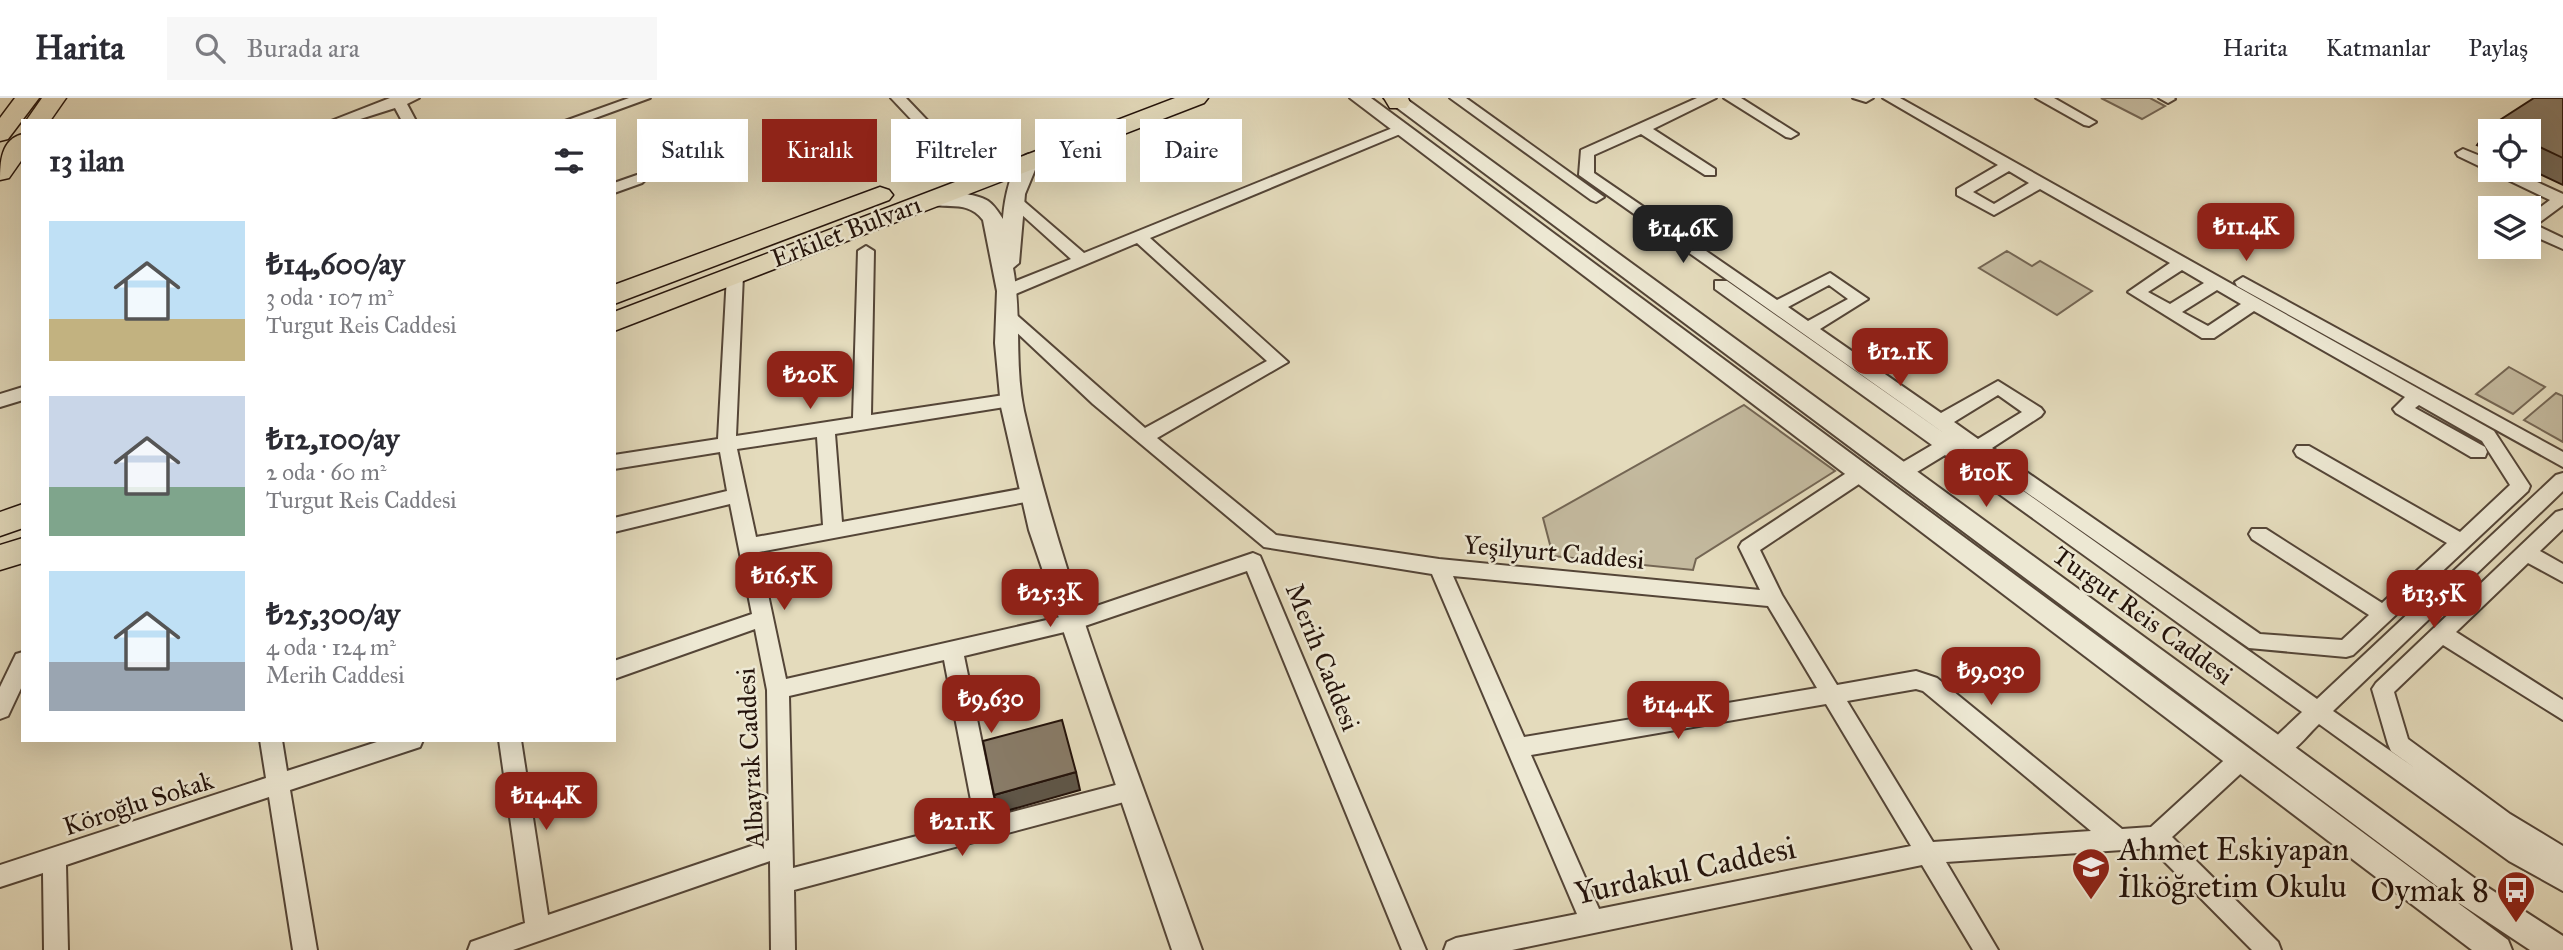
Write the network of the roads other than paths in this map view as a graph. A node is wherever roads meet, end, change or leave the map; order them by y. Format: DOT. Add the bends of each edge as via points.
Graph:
graph roads {
  1 [pos="27,98"];
  2 [pos="54,98"];
  3 [pos="643,98"];
  4 [pos="898,98"];
  5 [pos="1133,98"];
  6 [pos="1196,98"];
  7 [pos="1359,98"];
  8 [pos="1457,98"];
  9 [pos="1709,98"];
  10 [pos="1731,98"];
  11 [pos="1860,98"];
  12 [pos="1866,98"];
  13 [pos="1889,98"];
  14 [pos="1910,98"];
  15 [pos="2043,98"];
  16 [pos="403,99"];
  17 [pos="1400,99"];
  18 [pos="39,119"];
  19 [pos="344,119"];
  20 [pos="408,119"];
  21 [pos="578,119"];
  22 [pos="918,119"];
  23 [pos="2089,122"];
  24 [pos="1642,128"];
  25 [pos="1401,129"];
  26 [pos="0,134"];
  27 [pos="1791,134"];
  28 [pos="1021,141"];
  29 [pos="21,144"];
  30 [pos="2463,153"];
  31 [pos="1029,160"];
  32 [pos="2478,160"];
  33 [pos="2009,165"];
  34 [pos="1710,172"];
  35 [pos="0,173"];
  36 [pos="637,180"];
  37 [pos="913,182"];
  38 [pos="2525,182"];
  39 [pos="2040,183"];
  40 [pos="616,187"];
  41 [pos="932,198"];
  42 [pos="1015,201"];
  43 [pos="1713,211"];
  44 [pos="2541,215"];
  45 [pos="1669,232"];
  46 [pos="2541,232"];
  47 [pos="1139,237"];
  48 [pos="2563,244"];
  49 [pos="866,251"];
  50 [pos="1082,260"];
  51 [pos="2181,263"];
  52 [pos="735,275"];
  53 [pos="2216,282"];
  54 [pos="616,294"];
  55 [pos="1006,302"];
  56 [pos="2253,304"];
  57 [pos="1776,307"];
  58 [pos="2170,312"];
  59 [pos="616,320"];
  60 [pos="1807,329"];
  61 [pos="21,394"];
  62 [pos="2418,397"];
  63 [pos="1012,400"];
  64 [pos="0,401"];
  65 [pos="862,422"];
  66 [pos="1941,422"];
  67 [pos="826,428"];
  68 [pos="1144,437"];
  69 [pos="727,443"];
  70 [pos="1962,444"];
  71 [pos="2303,451"];
  72 [pos="2478,452"];
  73 [pos="2563,460"];
  74 [pos="616,462"];
  75 [pos="1861,473"];
  76 [pos="1900,473"];
  77 [pos="2563,480"];
  78 [pos="738,495"];
  79 [pos="1031,495"];
  80 [pos="21,517"];
  81 [pos="0,524"];
  82 [pos="616,525"];
  83 [pos="2558,529"];
  84 [pos="833,530"];
  85 [pos="2259,534"];
  86 [pos="2462,541"];
  87 [pos="1271,542"];
  88 [pos="749,546"];
  89 [pos="21,552"];
  90 [pos="2526,552"];
  91 [pos="0,558"];
  92 [pos="1253,561"];
  93 [pos="1439,567"];
  94 [pos="2563,574"];
  95 [pos="1774,599"];
  96 [pos="2384,614"];
  97 [pos="764,618"];
  98 [pos="1073,622"];
  99 [pos="2441,633"];
  100 [pos="952,650"];
  101 [pos="21,664"];
  102 [pos="616,669"];
  103 [pos="778,690"];
  104 [pos="1831,693"];
  105 [pos="0,710"];
  106 [pos="2319,710"];
  107 [pos="2563,711"];
  108 [pos="271,742"];
  109 [pos="406,742"];
  110 [pos="510,742"];
  111 [pos="1517,748"];
  112 [pos="2277,750"];
  113 [pos="2241,759"];
  114 [pos="278,787"];
  115 [pos="1131,791"];
  116 [pos="988,829"];
  117 [pos="2156,837"];
  118 [pos="2118,840"];
  119 [pos="782,846"];
  120 [pos="1927,853"];
  121 [pos="2563,858"];
  122 [pos="54,859"];
  123 [pos="0,876"];
  124 [pos="2563,880"];
  125 [pos="782,882"];
  126 [pos="1593,923"];
  127 [pos="538,930"];
  128 [pos="1530,943"];
  129 [pos="56,950"];
  130 [pos="304,950"];
  131 [pos="480,950"];
  132 [pos="783,950"];
  133 [pos="1186,950"];
  134 [pos="1414,950"];
  135 [pos="1455,950"];
  136 [pos="1986,950"];
  137 [pos="2269,950"];
  138 [pos="2497,950"];
  139 [pos="2557,950"];
  1 -- 26 [label="main road"];
  2 -- 18 [label="main road"];
  3 -- 21 [label="street"];
  4 -- 22 [label="street"];
  5 -- 28 [label="main road, Erkilet Bulvarı"];
  6 -- 31 [label="main road, Erkilet Bulvarı"];
  7 -- 25 [label="street, Turgut Reis Caddesi"];
  8 -- 70 [label="street"];
  9 -- 24 [label="street"];
  10 -- 27 [label="street"];
  11 -- 12 [label="street"];
  13 -- 33 [label="street"];
  14 -- 73 [label="street"];
  15 -- 23 [label="street"];
  16 -- 19 [label="street"];
  16 -- 20 [label="street"];
  17 -- 76 [label="street, Turgut Reis Caddesi"];
  24 -- 34 [label="street"];
  24 -- 45 [label="street" via="1586,153 1587,175"];
  25 -- 47 [label="street"];
  25 -- 75 [label="street, Turgut Reis Caddesi"];
  29 -- 35 [label="main road"];
  30 -- 32 [label="street"];
  31 -- 41 [label="main road, Erkilet Bulvarı"];
  31 -- 42 [label="street"];
  33 -- 39 [label="street"];
  33 -- 39 [label="street" via="1962,192 1994,210"];
  36 -- 40 [label="street"];
  37 -- 54 [label="main road, Erkilet Bulvarı"];
  38 -- 44 [label="street" via="2561,199"];
  39 -- 51 [label="street"];
  41 -- 52 [label="main road, Erkilet Bulvarı"];
  41 -- 55 [label="street" via="962,198 988,210"];
  42 -- 50 [label="street"];
  42 -- 55 [label="street"];
  43 -- 45 [label="street"];
  45 -- 57 [label="street"];
  46 -- 48 [label="street"];
  47 -- 50 [label="street"];
  47 -- 68 [label="street" via="1279,362"];
  49 -- 65 [label="street"];
  50 -- 55 [label="street"];
  51 -- 53 [label="street"];
  51 -- 58 [label="street" via="2136,292"];
  52 -- 59 [label="main road, Erkilet Bulvarı"];
  52 -- 69 [label="street, Albayrak Caddesi"];
  53 -- 56 [label="street"];
  53 -- 58 [label="street"];
  55 -- 63 [label="street"];
  55 -- 68 [label="street"];
  56 -- 58 [label="street" via="2208,334"];
  56 -- 62 [label="street"];
  57 -- 60 [label="street"];
  57 -- 60 [label="street" via="1830,278 1860,299"];
  60 -- 66 [label="street"];
  61 -- 64 [label="street"];
  62 -- 72 [label="street" via="2402,409"];
  62 -- 86 [label="street" via="2488,436 2521,486"];
  63 -- 65 [label="street"];
  63 -- 79 [label="street"];
  65 -- 67 [label="street"];
  66 -- 70 [label="street"];
  66 -- 70 [label="street" via="1998,387 2035,412"];
  67 -- 69 [label="street"];
  67 -- 84 [label="street"];
  68 -- 87 [label="street"];
  69 -- 74 [label="street"];
  69 -- 78 [label="street, Albayrak Caddesi"];
  70 -- 76 [label="street"];
  70 -- 96 [label="street" via="2256,642 2346,649"];
  70 -- 106 [label="street"];
  71 -- 86 [label="street"];
  75 -- 95 [label="street" via="1749,547"];
  75 -- 113 [label="street, Turgut Reis Caddesi"];
  76 -- 112 [label="street, Turgut Reis Caddesi"];
  77 -- 106 [label="street"];
  78 -- 82 [label="street"];
  78 -- 88 [label="street, Albayrak Caddesi"];
  79 -- 84 [label="street"];
  79 -- 98 [label="street"];
  80 -- 81 [label="main road"];
  83 -- 90 [label="street"];
  84 -- 88 [label="street"];
  85 -- 96 [label="street"];
  86 -- 96 [label="street"];
  87 -- 92 [label="street"];
  87 -- 93 [label="street, Yeşilyurt Caddesi"];
  88 -- 97 [label="street, Albayrak Caddesi"];
  89 -- 91 [label="main road"];
  90 -- 94 [label="street"];
  90 -- 99 [label="street"];
  92 -- 98 [label="street, Merih Caddesi"];
  92 -- 134 [label="street, Merih Caddesi"];
  93 -- 95 [label="street, Yeşilyurt Caddesi"];
  93 -- 111 [label="street"];
  95 -- 104 [label="street"];
  97 -- 102 [label="street"];
  97 -- 103 [label="street, Albayrak Caddesi"];
  98 -- 100 [label="street, Merih Caddesi"];
  98 -- 115 [label="street"];
  99 -- 107 [label="street"];
  99 -- 121 [label="street" via="2383,689 2399,744 2502,821"];
  100 -- 103 [label="street, Merih Caddesi"];
  100 -- 116 [label="street"];
  101 -- 105 [label="street"];
  103 -- 119 [label="street, Albayrak Caddesi"];
  104 -- 111 [label="street"];
  104 -- 118 [label="street" via="1907,680 1930,684"];
  104 -- 120 [label="street"];
  106 -- 112 [label="street"];
  106 -- 124 [label="street" via="2517,854"];
  108 -- 114 [label="street"];
  109 -- 114 [label="street, Köroğlu Sokak"];
  110 -- 127 [label="street"];
  111 -- 126 [label="street"];
  112 -- 139 [label="street, Turgut Reis Caddesi" via="2473,895"];
  113 -- 117 [label="street"];
  113 -- 138 [label="street, Turgut Reis Caddesi"];
  114 -- 122 [label="street, Köroğlu Sokak"];
  114 -- 130 [label="street"];
  115 -- 116 [label="street"];
  115 -- 133 [label="street"];
  116 -- 125 [label="street"];
  117 -- 118 [label="street, Yurdakul Caddesi"];
  117 -- 137 [label="street"];
  118 -- 120 [label="street, Yurdakul Caddesi"];
  119 -- 125 [label="street, Albayrak Caddesi"];
  119 -- 127 [label="street"];
  120 -- 126 [label="street, Yurdakul Caddesi"];
  120 -- 136 [label="street"];
  122 -- 123 [label="street, Köroğlu Sokak"];
  122 -- 129 [label="street"];
  125 -- 132 [label="street, Albayrak Caddesi"];
  126 -- 128 [label="street, Yurdakul Caddesi"];
  127 -- 131 [label="street"];
  128 -- 135 [label="street, Yurdakul Caddesi"];
}
